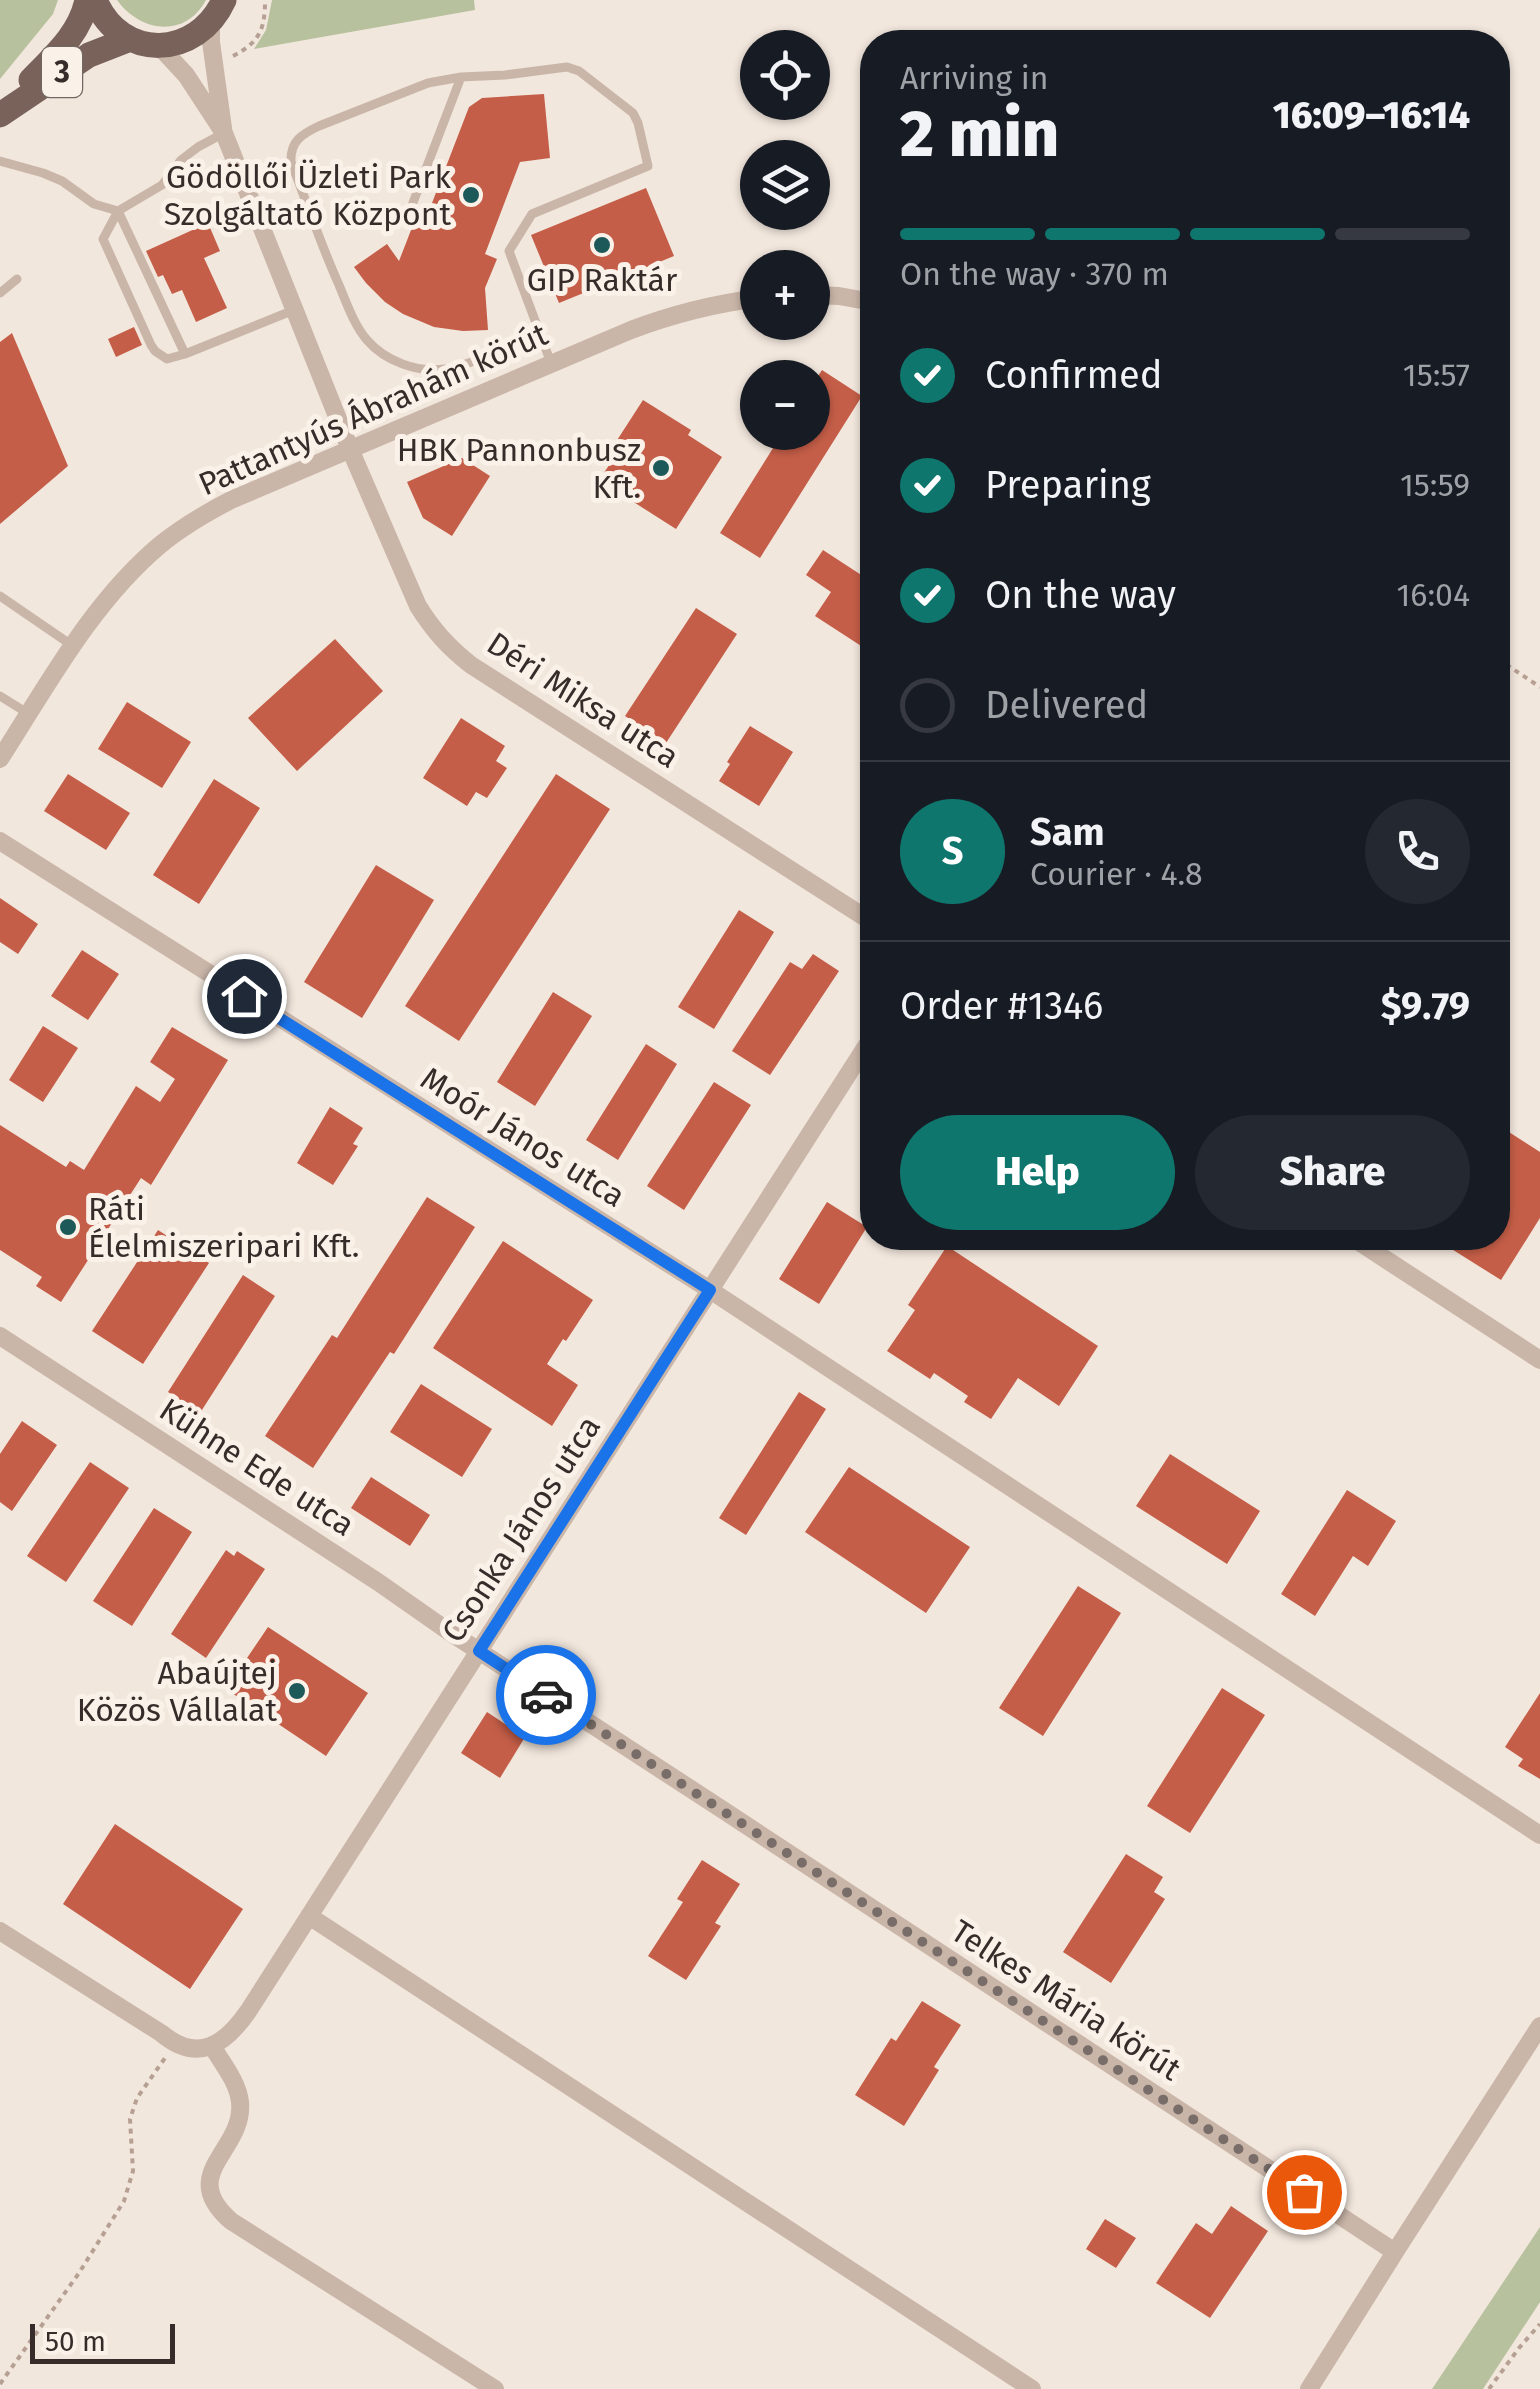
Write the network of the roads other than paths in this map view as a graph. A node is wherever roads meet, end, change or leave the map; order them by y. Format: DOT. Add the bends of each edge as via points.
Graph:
graph roads {
  1 [pos="87,0"];
  2 [pos="95,0"];
  3 [pos="224,0"];
  4 [pos="211,23"];
  5 [pos="130,39"];
  6 [pos="159,46"];
  7 [pos="461,77"];
  8 [pos="0,114"];
  9 [pos="224,133"];
  10 [pos="0,161"];
  11 [pos="118,211"];
  12 [pos="406,221"];
  13 [pos="17,279"];
  14 [pos="0,293"];
  15 [pos="830,296"];
  16 [pos="860,300"];
  17 [pos="740,301"];
  18 [pos="294,310"];
  19 [pos="538,330"];
  20 [pos="185,354"];
  21 [pos="551,363"];
  22 [pos="350,449"];
  23 [pos="0,596"];
  24 [pos="73,646"];
  25 [pos="0,696"];
  26 [pos="29,714"];
  27 [pos="0,759"];
  28 [pos="0,841"];
  29 [pos="860,914"];
  30 [pos="860,1056"];
  31 [pos="1372,1250"];
  32 [pos="710,1290"];
  33 [pos="0,1336"];
  34 [pos="1540,1360"];
  35 [pos="479,1651"];
  36 [pos="1540,1835"];
  37 [pos="309,1916"];
  38 [pos="0,1931"];
  39 [pos="1540,2026"];
  40 [pos="212,2046"];
  41 [pos="1395,2252"];
  42 [pos="495,2389"];
  43 [pos="1032,2389"];
  44 [pos="1308,2389"];
  1 -- 8 [label="main road, 3" via="72,36"];
  2 -- 5 [label="main road, 3" via="110,25"];
  3 -- 4 [label="main road"];
  4 -- 6 [label="main road" via="188,40"];
  4 -- 9 [label="street"];
  5 -- 6 [label="main road, 3"];
  5 -- 8 [label="main road, 3" via="89,55"];
  6 -- 9 [label="street"];
  7 -- 12 [label="lane"];
  7 -- 19 [label="lane" via="579,71 638,123 648,166 532,214 509,251"];
  7 -- 19 [label="lane" via="428,83 304,134 292,147 291,162 355,323 378,350 408,365 442,370"];
  9 -- 11 [label="lane" via="181,160 162,185"];
  9 -- 18 [label="street, Déri Miksa utca"];
  10 -- 11 [label="lane" via="62,181 94,204"];
  11 -- 20 [label="lane"];
  11 -- 20 [label="lane" via="103,239 150,345 167,359"];
  13 -- 14 [label="lane"];
  15 -- 16 [label="street"];
  17 -- 21 [label="street, Pattantyús Ábrahám körút" via="672,314"];
  18 -- 20 [label="lane"];
  18 -- 22 [label="street, Déri Miksa utca"];
  19 -- 21 [label="lane"];
  21 -- 22 [label="street, Pattantyús Ábrahám körút"];
  22 -- 24 [label="street, Pattantyús Ábrahám körút" via="231,500 180,530 124,579"];
  22 -- 29 [label="street, Déri Miksa utca" via="418,606 447,646"];
  23 -- 24 [label="lane"];
  24 -- 26 [label="street, Pattantyús Ábrahám körút"];
  25 -- 26 [label="lane"];
  26 -- 27 [label="street, Pattantyús Ábrahám körút"];
  28 -- 32 [label="street, Moór János utca"];
  30 -- 32 [label="street, Csonka János utca"];
  31 -- 34 [label="street"];
  32 -- 35 [label="street, Csonka János utca"];
  32 -- 36 [label="street"];
  33 -- 35 [label="street, Kühne Ede utca"];
  35 -- 37 [label="street, Csonka János utca"];
  35 -- 41 [label="street, Telkes Mária körút"];
  37 -- 40 [label="street, Csonka János utca" via="240,2023"];
  37 -- 43 [label="street"];
  38 -- 40 [label="street" via="174,2044"];
  39 -- 41 [label="street"];
  40 -- 42 [label="street" via="240,2106 210,2175 210,2194 221,2212"];
  41 -- 44 [label="street"];
}
